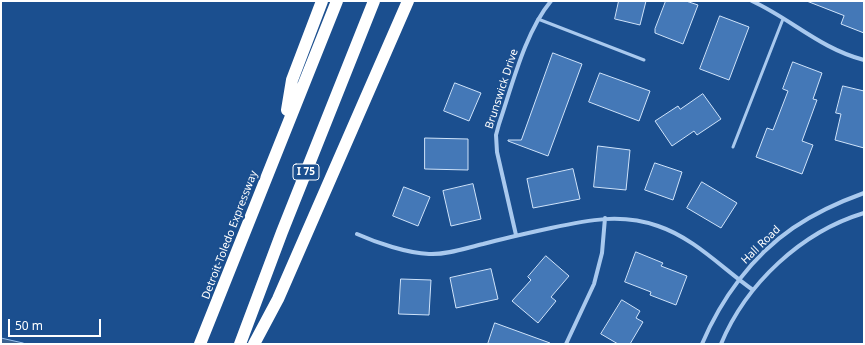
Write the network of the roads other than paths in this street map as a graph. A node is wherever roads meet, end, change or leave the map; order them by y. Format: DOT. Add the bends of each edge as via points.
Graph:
graph roads {
  1 [pos="322,1"];
  2 [pos="336,1"];
  3 [pos="374,1"];
  4 [pos="408,1"];
  5 [pos="551,1"];
  6 [pos="752,1"];
  7 [pos="538,19"];
  8 [pos="783,19"];
  9 [pos="644,60"];
  10 [pos="864,60"];
  11 [pos="283,135"];
  12 [pos="734,147"];
  13 [pos="864,192"];
  14 [pos="864,213"];
  15 [pos="605,218"];
  16 [pos="357,234"];
  17 [pos="516,235"];
  18 [pos="739,280"];
  19 [pos="753,290"];
  20 [pos="200,344"];
  21 [pos="240,344"];
  22 [pos="254,344"];
  23 [pos="566,344"];
  24 [pos="702,344"];
  25 [pos="721,344"];
  1 -- 11 [label="highway" via="292,80"];
  2 -- 11 [label="highway"];
  3 -- 21 [label="highway, I 75"];
  4 -- 22 [label="highway" via="278,299"];
  5 -- 7 [label="street, Brunswick Drive"];
  6 -- 8 [label="street"];
  7 -- 9 [label="lane"];
  7 -- 17 [label="street, Brunswick Drive" via="519,64 496,135 497,152"];
  8 -- 10 [label="street" via="820,43"];
  8 -- 12 [label="lane"];
  11 -- 20 [label="highway, Detroit-Toledo Expressway"];
  13 -- 18 [label="street, Hall Road" via="793,228 756,259"];
  14 -- 19 [label="street" via="805,241 774,267"];
  15 -- 17 [label="street"];
  15 -- 18 [label="street" via="641,221 672,231"];
  15 -- 23 [label="street" via="602,253 594,284"];
  16 -- 17 [label="street" via="378,244 430,254 453,251"];
  18 -- 19 [label="street"];
  18 -- 24 [label="street, Hall Road" via="719,308"];
  19 -- 25 [label="street" via="742,304"];
}
